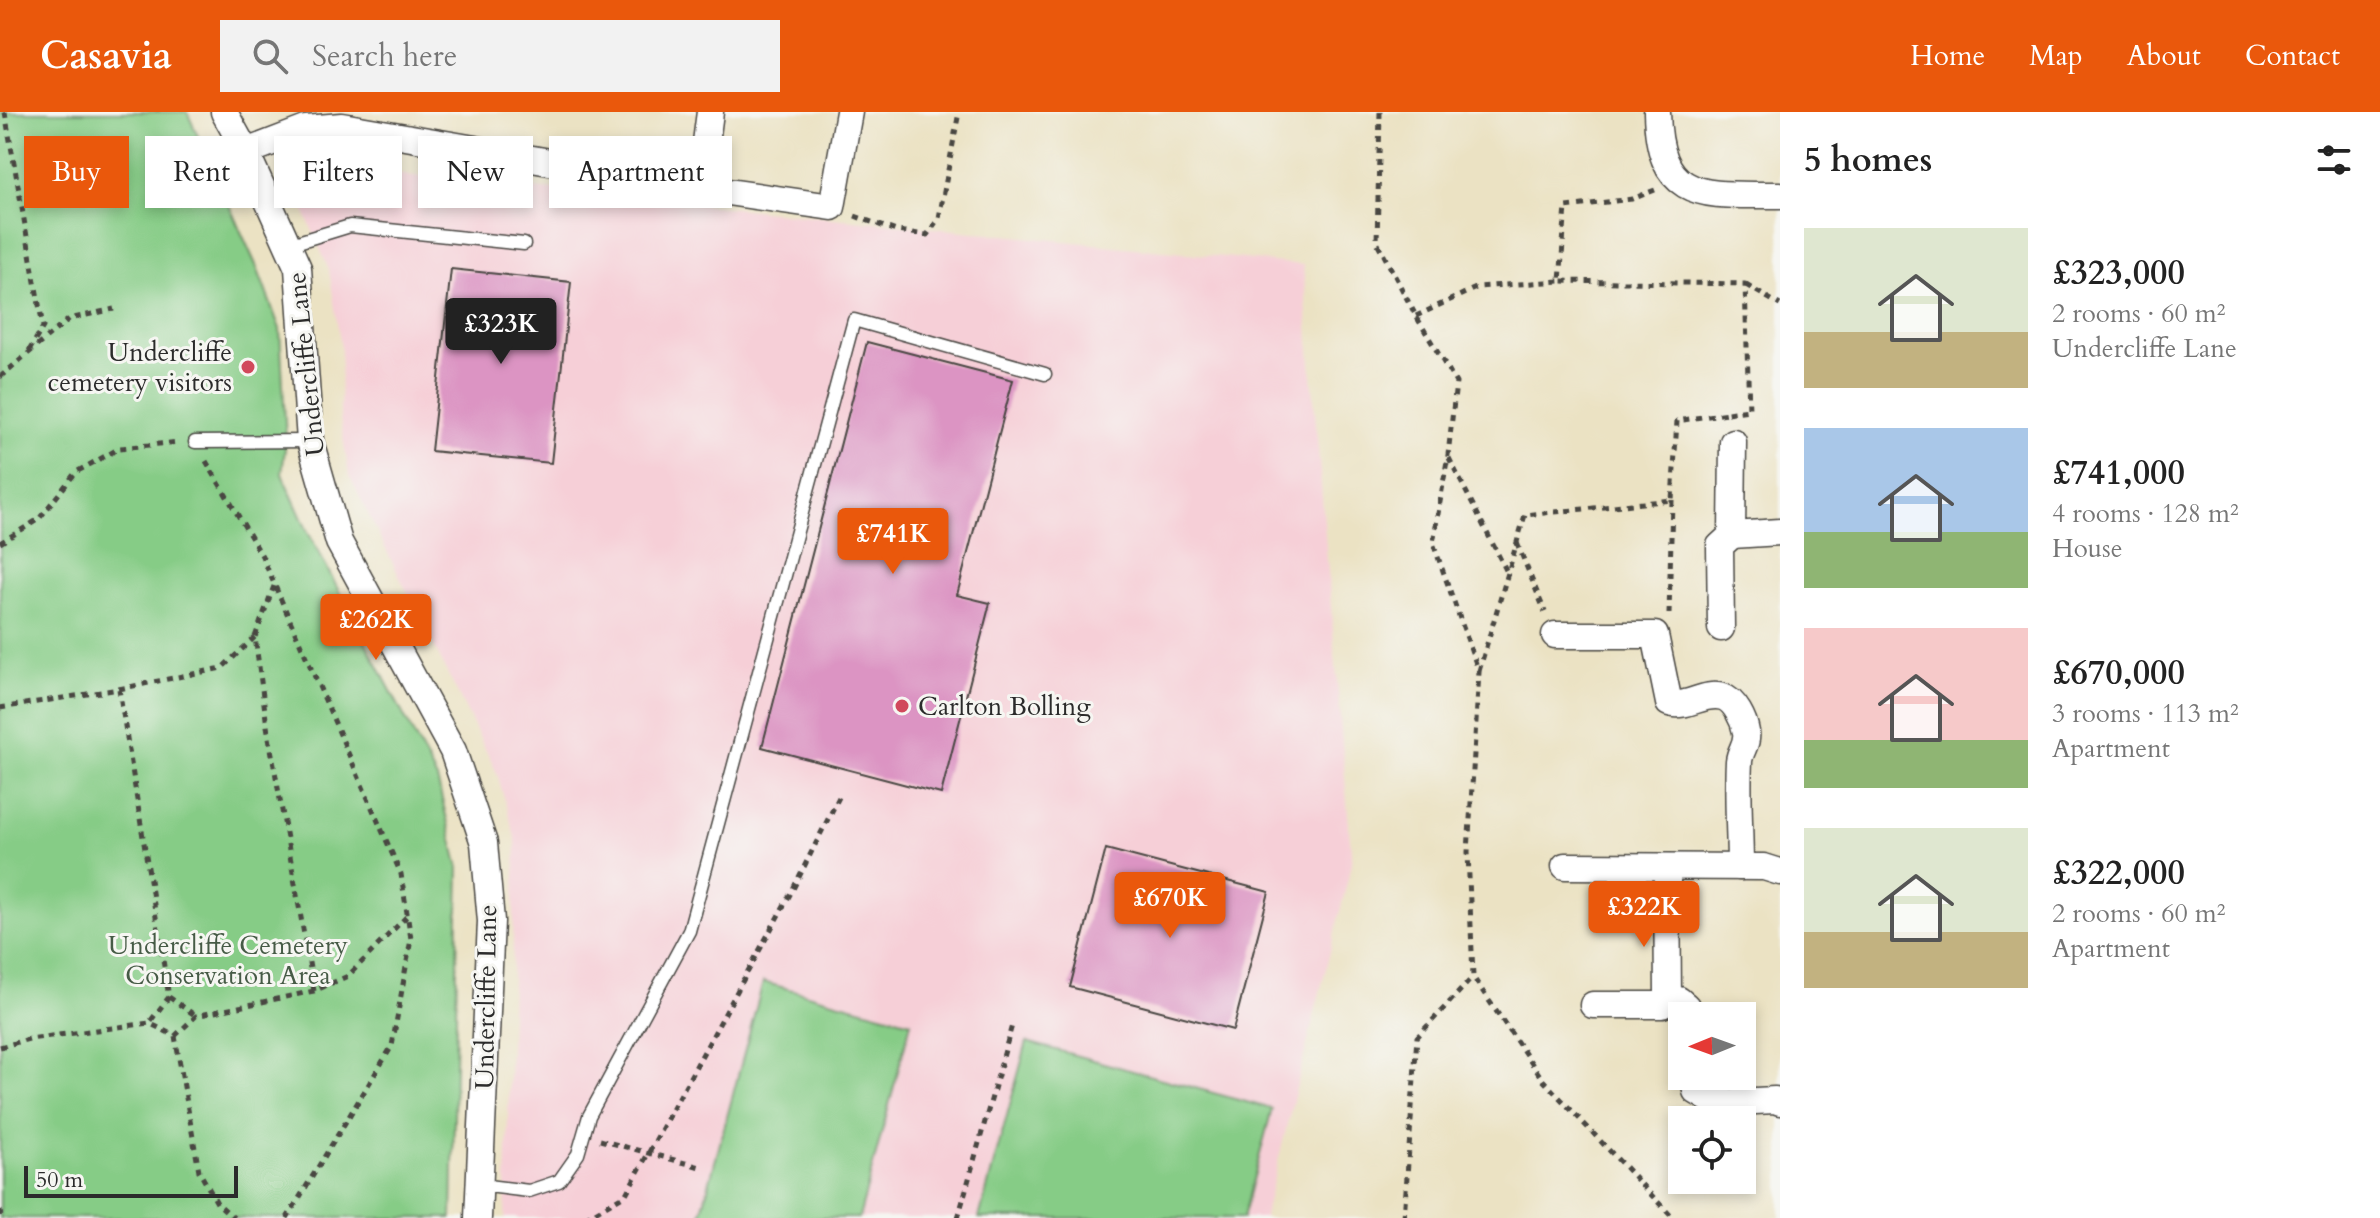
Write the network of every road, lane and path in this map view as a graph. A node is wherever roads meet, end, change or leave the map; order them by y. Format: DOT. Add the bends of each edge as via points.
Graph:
graph roads {
  1 [pos="5,112"];
  2 [pos="224,112"];
  3 [pos="710,112"];
  4 [pos="849,112"];
  5 [pos="959,112"];
  6 [pos="1380,112"];
  7 [pos="1657,112"];
  8 [pos="237,136"];
  9 [pos="707,136"];
  10 [pos="11,146"];
  11 [pos="258,147"];
  12 [pos="0,148"];
  13 [pos="549,162"];
  14 [pos="258,179"];
  15 [pos="1678,181"];
  16 [pos="732,193"];
  17 [pos="1780,195"];
  18 [pos="832,207"];
  19 [pos="524,244"];
  20 [pos="288,245"];
  21 [pos="1560,281"];
  22 [pos="1745,284"];
  23 [pos="1780,305"];
  24 [pos="114,309"];
  25 [pos="1416,316"];
  26 [pos="26,356"];
  27 [pos="1045,374"];
  28 [pos="0,377"];
  29 [pos="1749,410"];
  30 [pos="1727,413"];
  31 [pos="310,441"];
  32 [pos="195,442"];
  33 [pos="1733,442"];
  34 [pos="1448,455"];
  35 [pos="1672,500"];
  36 [pos="1780,532"];
  37 [pos="1732,535"];
  38 [pos="1516,542"];
  39 [pos="0,543"];
  40 [pos="1507,571"];
  41 [pos="274,586"];
  42 [pos="1721,628"];
  43 [pos="1555,635"];
  44 [pos="1655,635"];
  45 [pos="255,637"];
  46 [pos="1479,672"];
  47 [pos="119,689"];
  48 [pos="0,708"];
  49 [pos="839,797"];
  50 [pos="1565,866"];
  51 [pos="1667,867"];
  52 [pos="1740,867"];
  53 [pos="1780,872"];
  54 [pos="407,916"];
  55 [pos="1473,977"];
  56 [pos="314,991"];
  57 [pos="169,997"];
  58 [pos="1668,1000"];
  59 [pos="1681,1002"];
  60 [pos="1593,1005"];
  61 [pos="196,1016"];
  62 [pos="149,1023"];
  63 [pos="1012,1025"];
  64 [pos="175,1036"];
  65 [pos="0,1047"];
  66 [pos="1696,1090"];
  67 [pos="1780,1102"];
  68 [pos="583,1136"];
  69 [pos="649,1152"];
  70 [pos="704,1168"];
  71 [pos="479,1185"];
  72 [pos="0,1210"];
  73 [pos="1,1218"];
  74 [pos="234,1218"];
  75 [pos="287,1218"];
  76 [pos="478,1218"];
  77 [pos="585,1218"];
  78 [pos="958,1218"];
  79 [pos="1404,1218"];
  80 [pos="1673,1218"];
  1 -- 10 [label="path"];
  2 -- 8 [label="street, Undercliffe Lane"];
  3 -- 9 [label="street"];
  4 -- 18 [label="street"];
  5 -- 18 [label="path" via="939,218 927,235 896,231"];
  6 -- 25 [label="path" via="1377,242"];
  7 -- 15 [label="street" via="1658,136"];
  10 -- 12 [label="path"];
  10 -- 26 [label="path" via="43,327"];
  11 -- 13 [label="street" via="306,129 342,126"];
  14 -- 20 [label="street, Undercliffe Lane"];
  15 -- 17 [label="street" via="1712,194"];
  15 -- 21 [label="path" via="1632,199 1566,207"];
  16 -- 18 [label="street"];
  19 -- 20 [label="lane" via="350,226"];
  20 -- 31 [label="street, Undercliffe Lane" via="298,268"];
  21 -- 22 [label="path"];
  21 -- 25 [label="path" via="1478,287"];
  22 -- 23 [label="path"];
  22 -- 29 [label="path"];
  24 -- 26 [label="path" via="69,319"];
  25 -- 34 [label="path" via="1456,383"];
  26 -- 28 [label="path"];
  27 -- 68 [label="lane" via="854,320 689,931"];
  30 -- 35 [label="path" via="1677,421"];
  31 -- 32 [label="lane"];
  31 -- 71 [label="street, Undercliffe Lane" via="339,542 453,751 484,843 491,921"];
  32 -- 39 [label="path" via="120,448 76,472 39,519"];
  32 -- 41 [label="path"];
  33 -- 37 [label="street"];
  34 -- 40 [label="path"];
  34 -- 46 [label="path" via="1433,543"];
  35 -- 38 [label="path" via="1525,515"];
  35 -- 44 [label="path" via="1668,628"];
  36 -- 37 [label="street"];
  37 -- 42 [label="street" via="1720,546"];
  38 -- 40 [label="path"];
  38 -- 43 [label="path"];
  40 -- 46 [label="path"];
  41 -- 45 [label="path"];
  41 -- 54 [label="path" via="401,874"];
  43 -- 44 [label="street"];
  44 -- 52 [label="street" via="1669,703 1726,698 1746,731 1739,762"];
  45 -- 47 [label="path" via="222,668"];
  45 -- 56 [label="path"];
  46 -- 55 [label="path" via="1468,852"];
  47 -- 48 [label="path"];
  47 -- 57 [label="path"];
  49 -- 69 [label="path"];
  50 -- 51 [label="street"];
  51 -- 52 [label="street"];
  51 -- 58 [label="street"];
  52 -- 53 [label="street"];
  54 -- 56 [label="path" via="348,976"];
  54 -- 75 [label="path" via="411,939 392,1046"];
  55 -- 79 [label="path" via="1417,1037"];
  55 -- 80 [label="path" via="1543,1080"];
  56 -- 61 [label="path"];
  57 -- 61 [label="path"];
  57 -- 62 [label="path"];
  58 -- 59 [label="street"];
  58 -- 60 [label="street" via="1662,1005"];
  61 -- 64 [label="path"];
  62 -- 64 [label="path"];
  62 -- 65 [label="path"];
  63 -- 78 [label="path"];
  64 -- 74 [label="path" via="199,1171 217,1203"];
  66 -- 67 [label="street" via="1716,1103"];
  68 -- 69 [label="path"];
  68 -- 71 [label="lane" via="578,1154 559,1181 529,1191"];
  69 -- 70 [label="path"];
  69 -- 77 [label="path" via="626,1194"];
  71 -- 76 [label="street, Undercliffe Lane"];
  72 -- 73 [label="path"];
}
